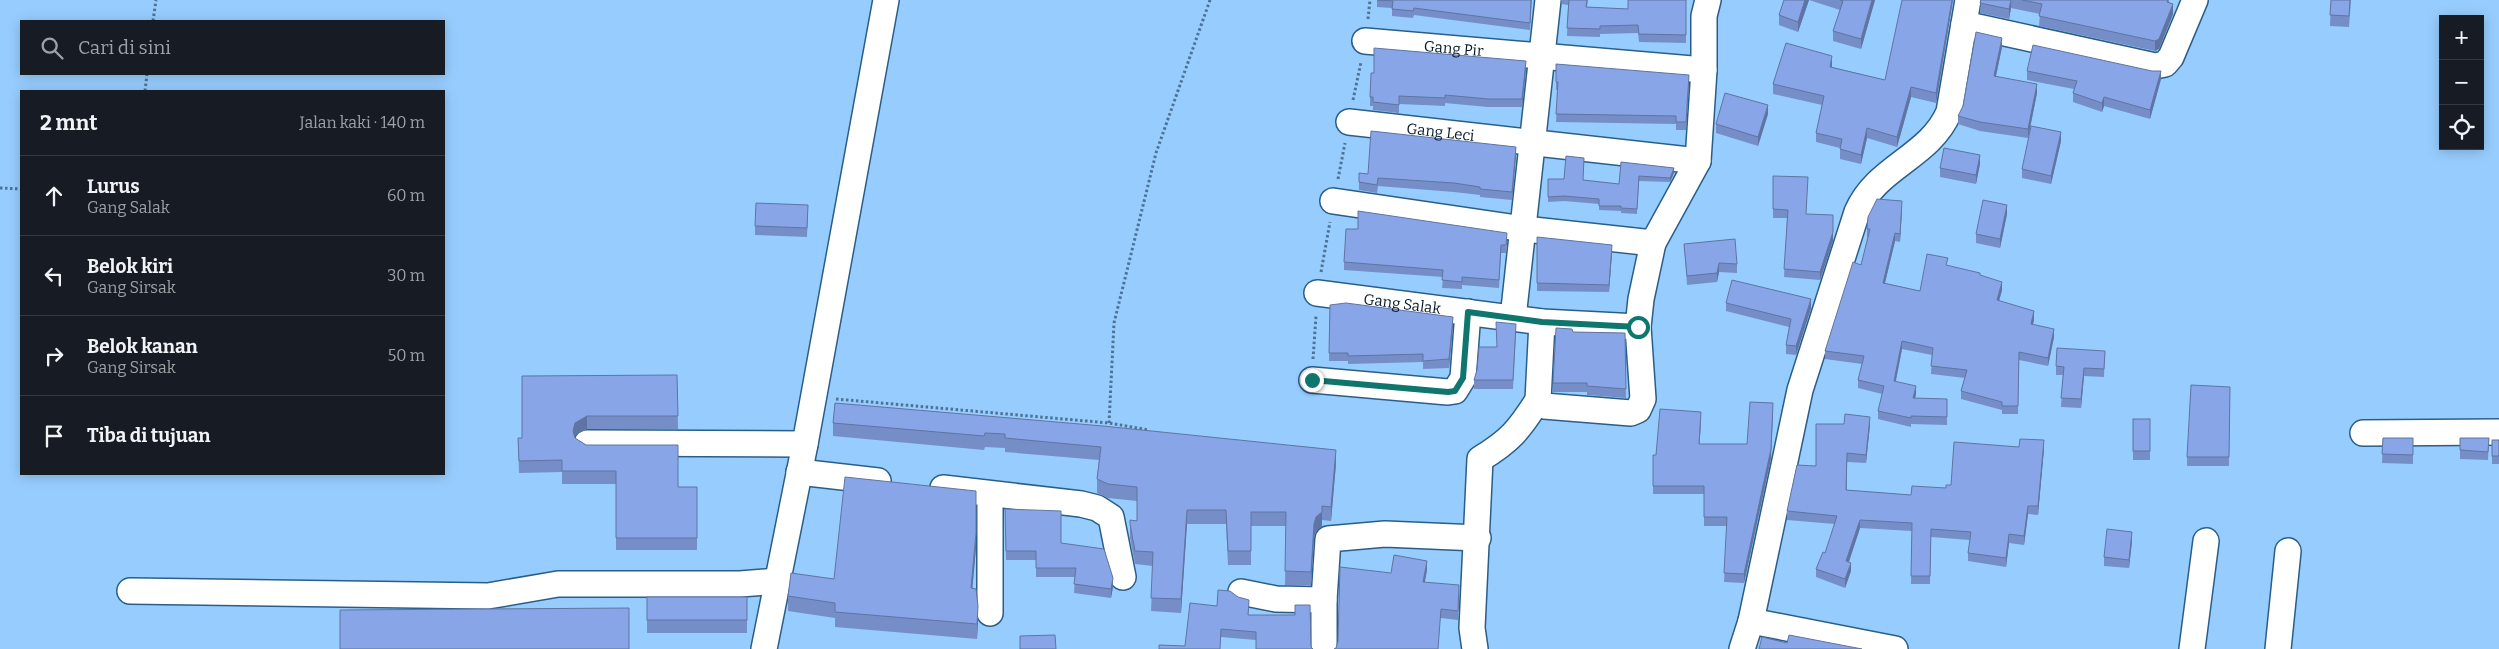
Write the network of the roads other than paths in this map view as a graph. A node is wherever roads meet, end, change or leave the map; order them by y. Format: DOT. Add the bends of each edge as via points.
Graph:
graph roads {
  1 [pos="886,0"];
  2 [pos="1548,0"];
  3 [pos="1708,0"];
  4 [pos="1968,0"];
  5 [pos="2195,0"];
  6 [pos="1964,24"];
  7 [pos="1365,40"];
  8 [pos="1543,57"];
  9 [pos="1704,70"];
  10 [pos="1349,122"];
  11 [pos="1531,144"];
  12 [pos="1698,161"];
  13 [pos="1333,201"];
  14 [pos="1524,229"];
  15 [pos="1653,243"];
  16 [pos="1318,293"];
  17 [pos="1468,312"];
  18 [pos="1514,318"];
  19 [pos="1542,322"];
  20 [pos="1638,327"];
  21 [pos="1312,380"];
  22 [pos="1538,400"];
  23 [pos="2499,432"];
  24 [pos="2363,433"];
  25 [pos="587,443"];
  26 [pos="805,444"];
  27 [pos="799,472"];
  28 [pos="990,494"];
  29 [pos="1478,538"];
  30 [pos="2206,541"];
  31 [pos="2288,551"];
  32 [pos="1123,576"];
  33 [pos="778,581"];
  34 [pos="130,592"];
  35 [pos="1241,592"];
  36 [pos="1324,600"];
  37 [pos="990,613"];
  38 [pos="1751,621"];
  39 [pos="764,649"];
  40 [pos="1324,649"];
  41 [pos="1475,649"];
  42 [pos="1742,649"];
  43 [pos="1895,649"];
  44 [pos="2192,649"];
  45 [pos="2278,649"];
  1 -- 26 [label="street"];
  2 -- 8 [label="street"];
  3 -- 9 [label="street" via="1704,16"];
  4 -- 6 [label="street"];
  5 -- 6 [label="street" via="2171,58 2166,64 2155,66"];
  6 -- 38 [label="street" via="1949,112 1943,125 1928,145 1874,184 1857,212 1800,390"];
  7 -- 8 [label="street, Gang Pir"];
  8 -- 9 [label="street, Gang Pir"];
  8 -- 11 [label="street"];
  9 -- 12 [label="street"];
  10 -- 11 [label="street, Gang Leci"];
  11 -- 12 [label="street, Gang Leci"];
  11 -- 14 [label="street"];
  12 -- 15 [label="street"];
  13 -- 14 [label="street"];
  14 -- 15 [label="street"];
  14 -- 18 [label="street"];
  15 -- 20 [label="street"];
  16 -- 17 [label="street, Gang Salak"];
  17 -- 18 [label="street, Gang Salak"];
  17 -- 21 [label="street" via="1463,378 1455,391"];
  18 -- 19 [label="street, Gang Salak"];
  19 -- 20 [label="street, Gang Salak"];
  19 -- 22 [label="street"];
  20 -- 22 [label="street" via="1643,400 1638,410 1631,413 1544,406"];
  22 -- 29 [label="street" via="1518,431 1503,446 1480,459"];
  23 -- 24 [label="street"];
  25 -- 26 [label="street"];
  26 -- 27 [label="street"];
  27 -- 28 [label="street"];
  27 -- 33 [label="street"];
  28 -- 32 [label="street" via="1097,508 1111,517"];
  28 -- 37 [label="street"];
  29 -- 36 [label="street" via="1384,534 1328,539"];
  29 -- 41 [label="street" via="1472,628"];
  30 -- 44 [label="street"];
  31 -- 45 [label="street"];
  33 -- 34 [label="street" via="558,584 488,596"];
  33 -- 39 [label="street"];
  35 -- 36 [label="street" via="1276,599"];
  36 -- 40 [label="street"];
  38 -- 42 [label="street"];
  38 -- 43 [label="street"];
}
